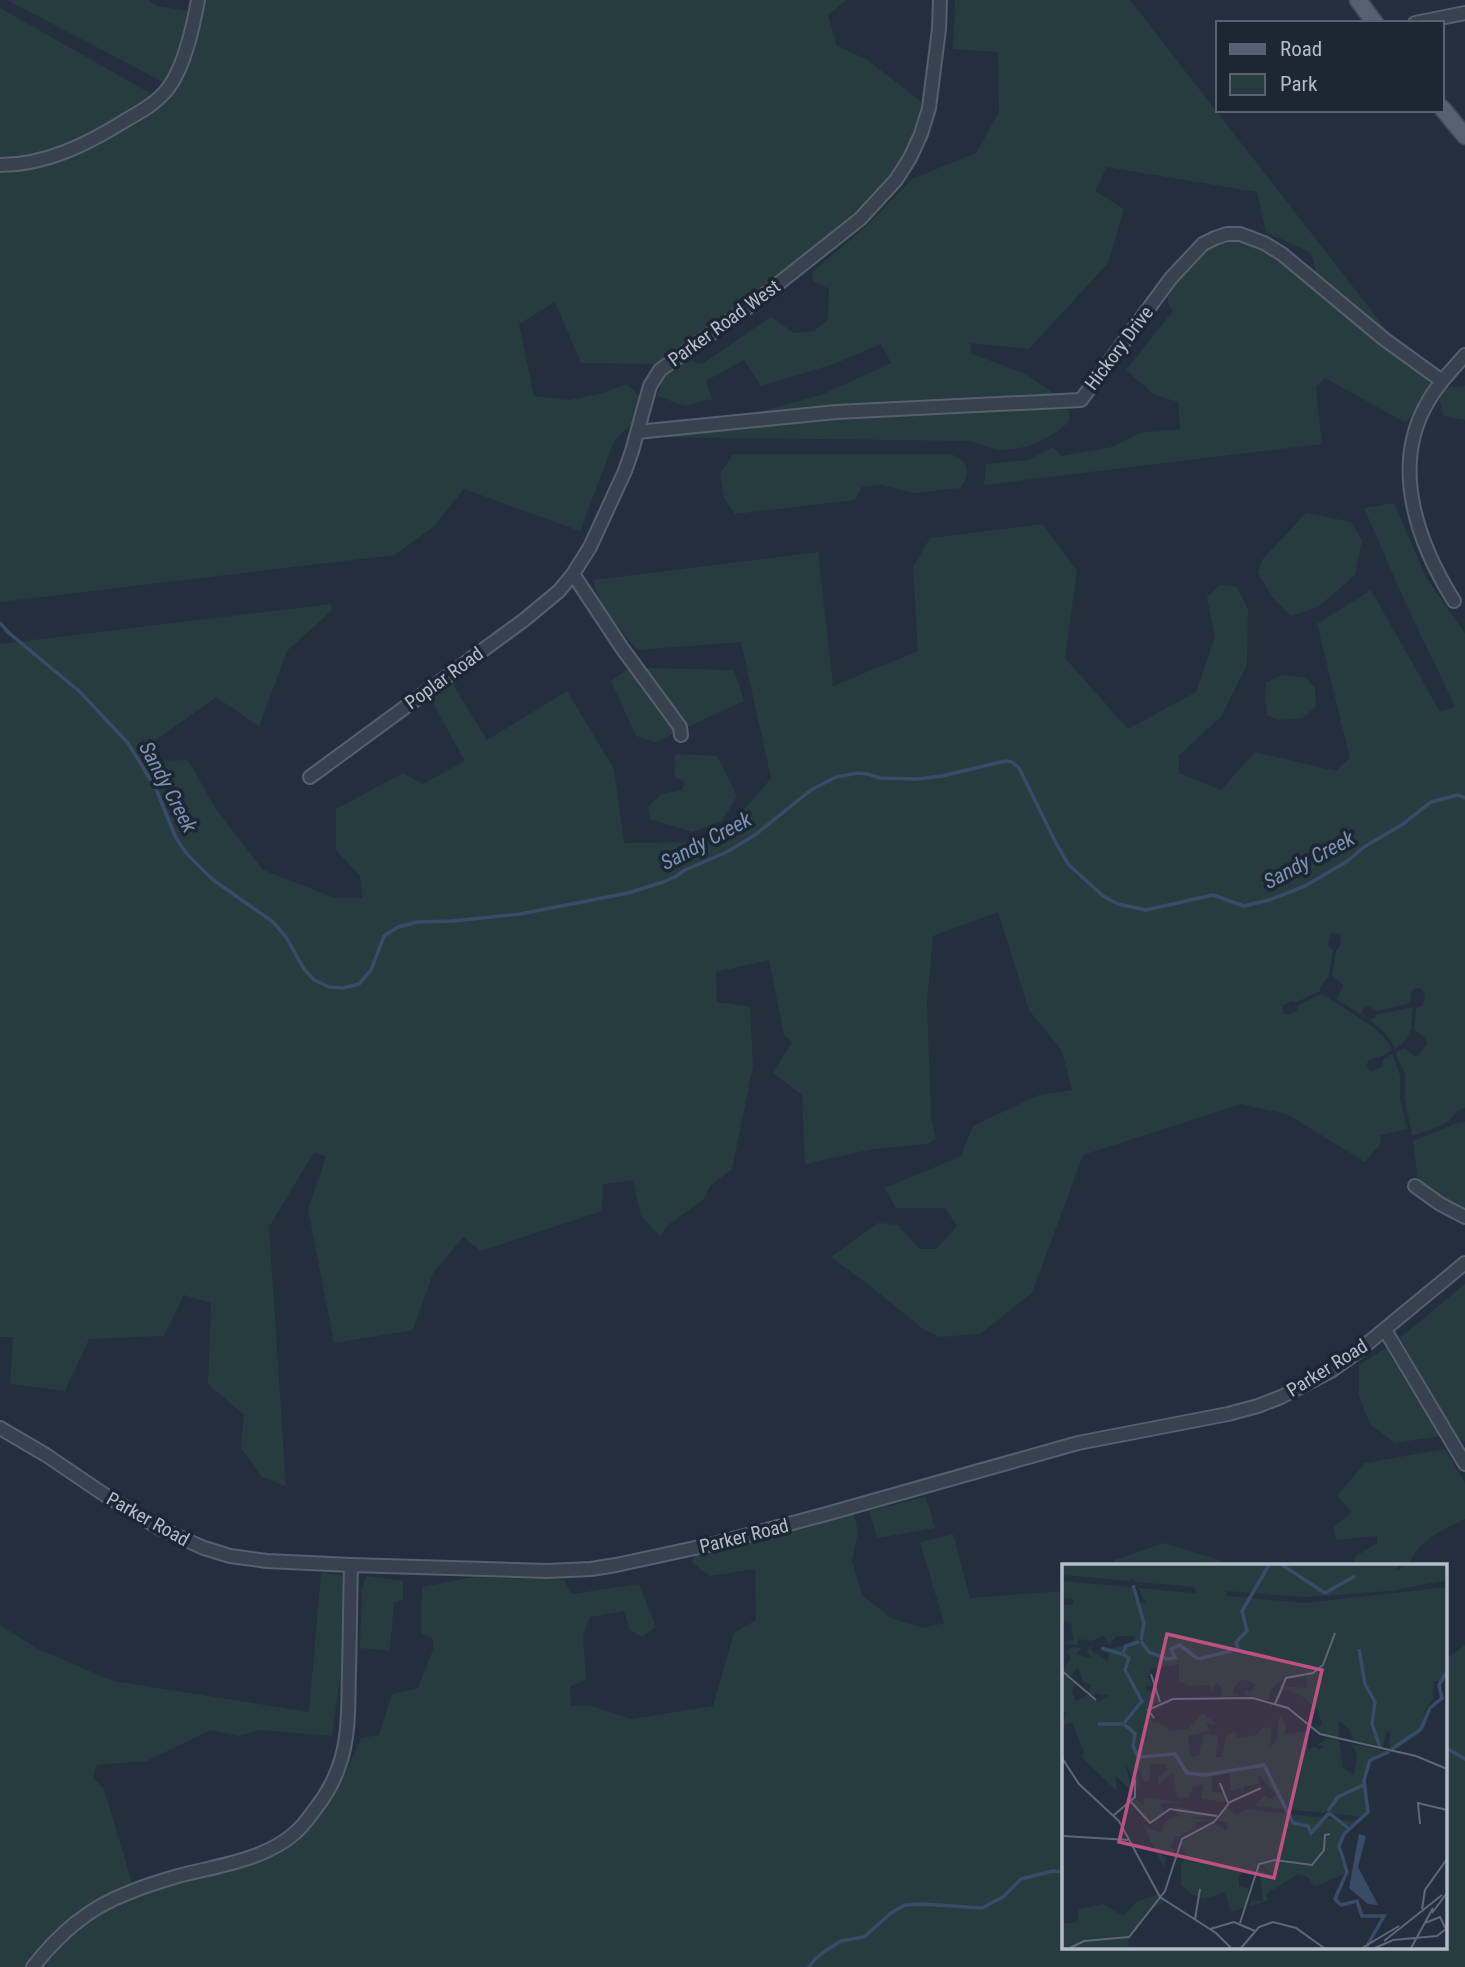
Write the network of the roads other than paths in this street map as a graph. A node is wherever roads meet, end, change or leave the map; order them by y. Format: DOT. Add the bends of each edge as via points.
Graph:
graph roads {
  1 [pos="198,0"];
  2 [pos="940,0"];
  3 [pos="1358,0"];
  4 [pos="1465,13"];
  5 [pos="1374,21"];
  6 [pos="1425,21"];
  7 [pos="1444,110"];
  8 [pos="1465,136"];
  9 [pos="0,165"];
  10 [pos="1465,355"];
  11 [pos="1442,381"];
  12 [pos="637,432"];
  13 [pos="573,574"];
  14 [pos="1454,601"];
  15 [pos="681,735"];
  16 [pos="310,778"];
  17 [pos="1415,1186"];
  18 [pos="1465,1217"];
  19 [pos="1465,1263"];
  20 [pos="1385,1330"];
  21 [pos="0,1427"];
  22 [pos="1465,1464"];
  23 [pos="351,1565"];
  24 [pos="33,1967"];
  1 -- 9 [label="street" via="177,74 159,98 72,149 33,163"];
  2 -- 12 [label="street, Parker Road West" via="929,108 911,158 896,180 860,219 754,303 664,366 650,386"];
  3 -- 5 [label="main road"];
  4 -- 6 [label="street"];
  7 -- 8 [label="main road"];
  10 -- 11 [label="street"];
  11 -- 12 [label="street, Hickory Drive" via="1282,254 1245,235 1227,234 1203,244 1171,278 1081,400 836,412"];
  11 -- 14 [label="street" via="1415,433 1409,478 1427,550"];
  12 -- 13 [label="street, Parker Road West" via="620,482"];
  13 -- 15 [label="street" via="680,727"];
  13 -- 16 [label="street, Poplar Road" via="524,620"];
  17 -- 18 [label="street"];
  19 -- 20 [label="street, Parker Road"];
  20 -- 22 [label="street"];
  20 -- 23 [label="street, Parker Road" via="1331,1371 1258,1406 1078,1443 680,1552 561,1570"];
  21 -- 23 [label="street, Parker Road" via="148,1522 194,1544 230,1556 267,1561"];
  23 -- 24 [label="street" via="344,1747 328,1791 311,1815 281,1843 245,1860 126,1893 93,1910 58,1938"];
}
